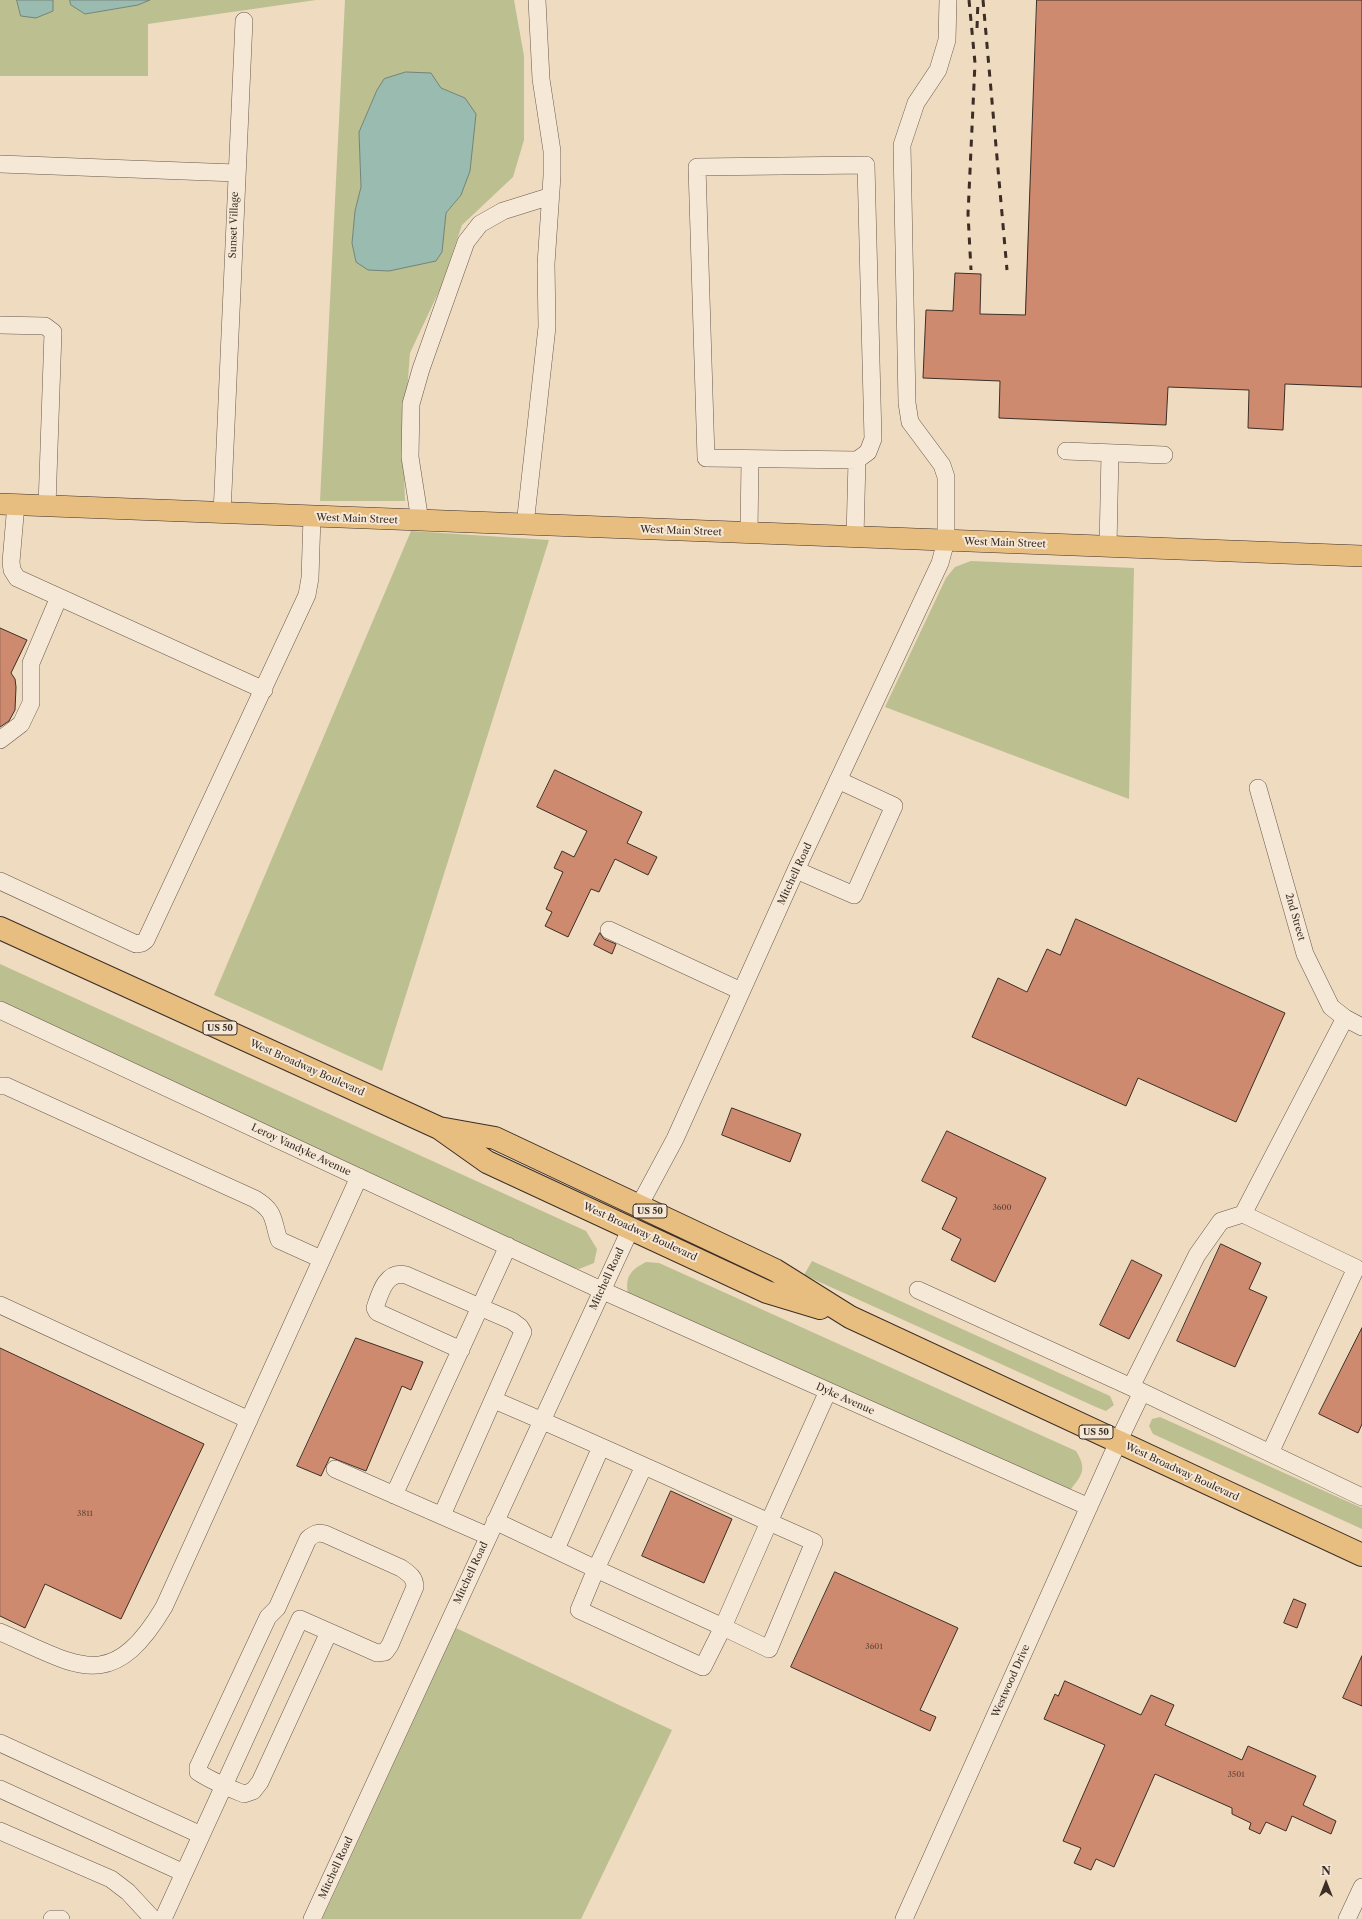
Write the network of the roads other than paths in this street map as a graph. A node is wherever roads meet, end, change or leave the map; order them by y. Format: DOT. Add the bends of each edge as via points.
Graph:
graph roads {
  1 [pos="537,0"];
  2 [pos="948,0"];
  3 [pos="244,21"];
  4 [pos="0,164"];
  5 [pos="236,173"];
  6 [pos="551,196"];
  7 [pos="0,325"];
  8 [pos="1066,451"];
  9 [pos="1110,453"];
  10 [pos="1164,454"];
  11 [pos="750,459"];
  12 [pos="857,460"];
  13 [pos="8,504"];
  14 [pos="47,506"];
  15 [pos="222,514"];
  16 [pos="312,517"];
  17 [pos="420,521"];
  18 [pos="525,525"];
  19 [pos="749,533"];
  20 [pos="855,537"];
  21 [pos="946,541"];
  22 [pos="1108,547"];
  23 [pos="1362,556"];
  24 [pos="60,597"];
  25 [pos="264,690"];
  26 [pos="0,740"];
  27 [pos="838,780"];
  28 [pos="1258,788"];
  29 [pos="796,870"];
  30 [pos="0,882"];
  31 [pos="0,928"];
  32 [pos="609,930"];
  33 [pos="742,991"];
  34 [pos="0,1010"];
  35 [pos="1345,1018"];
  36 [pos="1362,1027"];
  37 [pos="0,1086"];
  38 [pos="439,1128"];
  39 [pos="359,1177"];
  40 [pos="638,1206"];
  41 [pos="1243,1214"];
  42 [pos="631,1228"];
  43 [pos="508,1246"];
  44 [pos="321,1259"];
  45 [pos="601,1290"];
  46 [pos="918,1290"];
  47 [pos="0,1304"];
  48 [pos="480,1308"];
  49 [pos="850,1317"];
  50 [pos="461,1350"];
  51 [pos="1137,1389"];
  52 [pos="828,1391"];
  53 [pos="494,1400"];
  54 [pos="249,1420"];
  55 [pos="541,1420"];
  56 [pos="1118,1442"];
  57 [pos="601,1447"];
  58 [pos="1270,1453"];
  59 [pos="644,1466"];
  60 [pos="335,1469"];
  61 [pos="394,1495"];
  62 [pos="1362,1496"];
  63 [pos="1089,1507"];
  64 [pos="442,1515"];
  65 [pos="769,1522"];
  66 [pos="492,1529"];
  67 [pos="556,1549"];
  68 [pos="1362,1555"];
  69 [pos="596,1569"];
  70 [pos="277,1608"];
  71 [pos="300,1619"];
  72 [pos="723,1626"];
  73 [pos="0,1632"];
  74 [pos="329,1632"];
  75 [pos="0,1743"];
  76 [pos="224,1786"];
  77 [pos="0,1789"];
  78 [pos="0,1831"];
  79 [pos="201,1835"];
  80 [pos="184,1873"];
  81 [pos="1362,1887"];
  82 [pos="52,1919"];
  83 [pos="61,1919"];
  84 [pos="153,1919"];
  85 [pos="163,1919"];
  86 [pos="312,1919"];
  87 [pos="904,1919"];
  88 [pos="1347,1919"];
  1 -- 6 [label="street" via="541,79 552,151"];
  2 -- 21 [label="street, Mitchell Road" via="947,40 938,70 916,103 902,144 907,403 910,422 942,465 946,477"];
  3 -- 5 [label="street, Sunset Village"];
  4 -- 5 [label="street"];
  5 -- 15 [label="street, Sunset Village"];
  6 -- 17 [label="street" via="503,211 480,224 466,242 411,404 410,457"];
  6 -- 18 [label="street" via="546,264 546,327"];
  7 -- 14 [label="street" via="45,326 54,332"];
  8 -- 9 [label="street"];
  9 -- 10 [label="street"];
  9 -- 22 [label="street"];
  11 -- 12 [label="street"];
  11 -- 12 [label="street" via="706,458 697,167 866,165 874,439 868,452"];
  11 -- 19 [label="street"];
  12 -- 20 [label="street"];
  13 -- 14 [label="main road, West Main Street"];
  13 -- 24 [label="street" via="12,570 17,578"];
  14 -- 15 [label="main road, West Main Street"];
  15 -- 16 [label="main road, West Main Street"];
  16 -- 17 [label="main road, West Main Street"];
  16 -- 25 [label="street" via="307,595"];
  17 -- 18 [label="main road, West Main Street"];
  18 -- 19 [label="main road, West Main Street"];
  19 -- 20 [label="main road, West Main Street"];
  20 -- 21 [label="main road, West Main Street"];
  21 -- 22 [label="main road, West Main Street"];
  21 -- 27 [label="street, Mitchell Road" via="940,563"];
  22 -- 23 [label="main road, West Main Street"];
  24 -- 25 [label="street"];
  24 -- 26 [label="street" via="31,663 31,703 21,724"];
  25 -- 30 [label="street" via="150,935 142,943 136,944"];
  27 -- 29 [label="street, Mitchell Road"];
  27 -- 29 [label="street" via="894,806 854,895"];
  28 -- 35 [label="street, 2nd Street" via="1305,954 1331,1007"];
  29 -- 33 [label="street, Mitchell Road"];
  31 -- 38 [label="highway, West Broadway Boulevard / US 50"];
  32 -- 33 [label="street"];
  33 -- 40 [label="street, Mitchell Road" via="675,1139"];
  34 -- 39 [label="street, Leroy Vandyke Avenue"];
  35 -- 36 [label="street, 2nd Street"];
  35 -- 41 [label="street"];
  37 -- 44 [label="street" via="6,1086 255,1199 272,1212 279,1240"];
  38 -- 40 [label="highway, West Broadway Boulevard / US 50" via="495,1138"];
  38 -- 42 [label="highway, West Broadway Boulevard / US 50" via="487,1162"];
  39 -- 43 [label="street, Leroy Vandyke Avenue"];
  39 -- 44 [label="street"];
  40 -- 49 [label="highway, West Broadway Boulevard / US 50" via="775,1270"];
  41 -- 51 [label="street, Westwood Drive" via="1221,1221 1197,1254"];
  41 -- 58 [label="street" via="1356,1268"];
  42 -- 45 [label="street, Mitchell Road"];
  42 -- 49 [label="highway, West Broadway Boulevard / US 50" via="767,1292"];
  43 -- 45 [label="street, Leroy Vandyke Avenue"];
  43 -- 48 [label="street"];
  44 -- 54 [label="street"];
  45 -- 52 [label="street, Dyke Avenue"];
  45 -- 55 [label="street, Mitchell Road"];
  46 -- 51 [label="street"];
  47 -- 54 [label="street"];
  48 -- 50 [label="street"];
  48 -- 50 [label="street" via="398,1273 386,1282 375,1308 378,1312"];
  48 -- 53 [label="street" via="512,1321 523,1332"];
  49 -- 56 [label="highway, West Broadway Boulevard / US 50"];
  50 -- 61 [label="street"];
  51 -- 56 [label="street, Westwood Drive"];
  51 -- 58 [label="street"];
  52 -- 63 [label="street, Dyke Avenue"];
  52 -- 65 [label="street"];
  53 -- 55 [label="street"];
  53 -- 64 [label="street"];
  54 -- 73 [label="street" via="164,1607 134,1649 123,1657 105,1664 74,1664"];
  55 -- 57 [label="street"];
  55 -- 66 [label="street, Mitchell Road"];
  56 -- 63 [label="street, Westwood Drive"];
  56 -- 68 [label="highway, West Broadway Boulevard / US 50"];
  57 -- 59 [label="street"];
  57 -- 67 [label="street"];
  58 -- 62 [label="street"];
  59 -- 65 [label="street"];
  59 -- 69 [label="street"];
  60 -- 61 [label="street"];
  61 -- 64 [label="street"];
  63 -- 87 [label="street, Westwood Drive"];
  64 -- 66 [label="street"];
  65 -- 72 [label="street"];
  65 -- 72 [label="street" via="814,1542 770,1649"];
  66 -- 67 [label="street"];
  66 -- 86 [label="street, Mitchell Road"];
  67 -- 69 [label="street"];
  69 -- 72 [label="street"];
  69 -- 72 [label="street" via="580,1610 703,1667"];
  70 -- 71 [label="street"];
  70 -- 74 [label="street" via="308,1539 314,1534 326,1534 411,1575 415,1587 385,1652 377,1653"];
  70 -- 76 [label="street" via="268,1617 198,1767 198,1772"];
  71 -- 74 [label="street"];
  71 -- 76 [label="street"];
  74 -- 76 [label="street" via="260,1782 253,1791 244,1794"];
  75 -- 79 [label="street"];
  76 -- 79 [label="street"];
  77 -- 80 [label="street"];
  78 -- 84 [label="street" via="111,1879 128,1892"];
  79 -- 80 [label="street"];
  80 -- 85 [label="street"];
  81 -- 88 [label="street"];
  82 -- 83 [label="street"];
}
